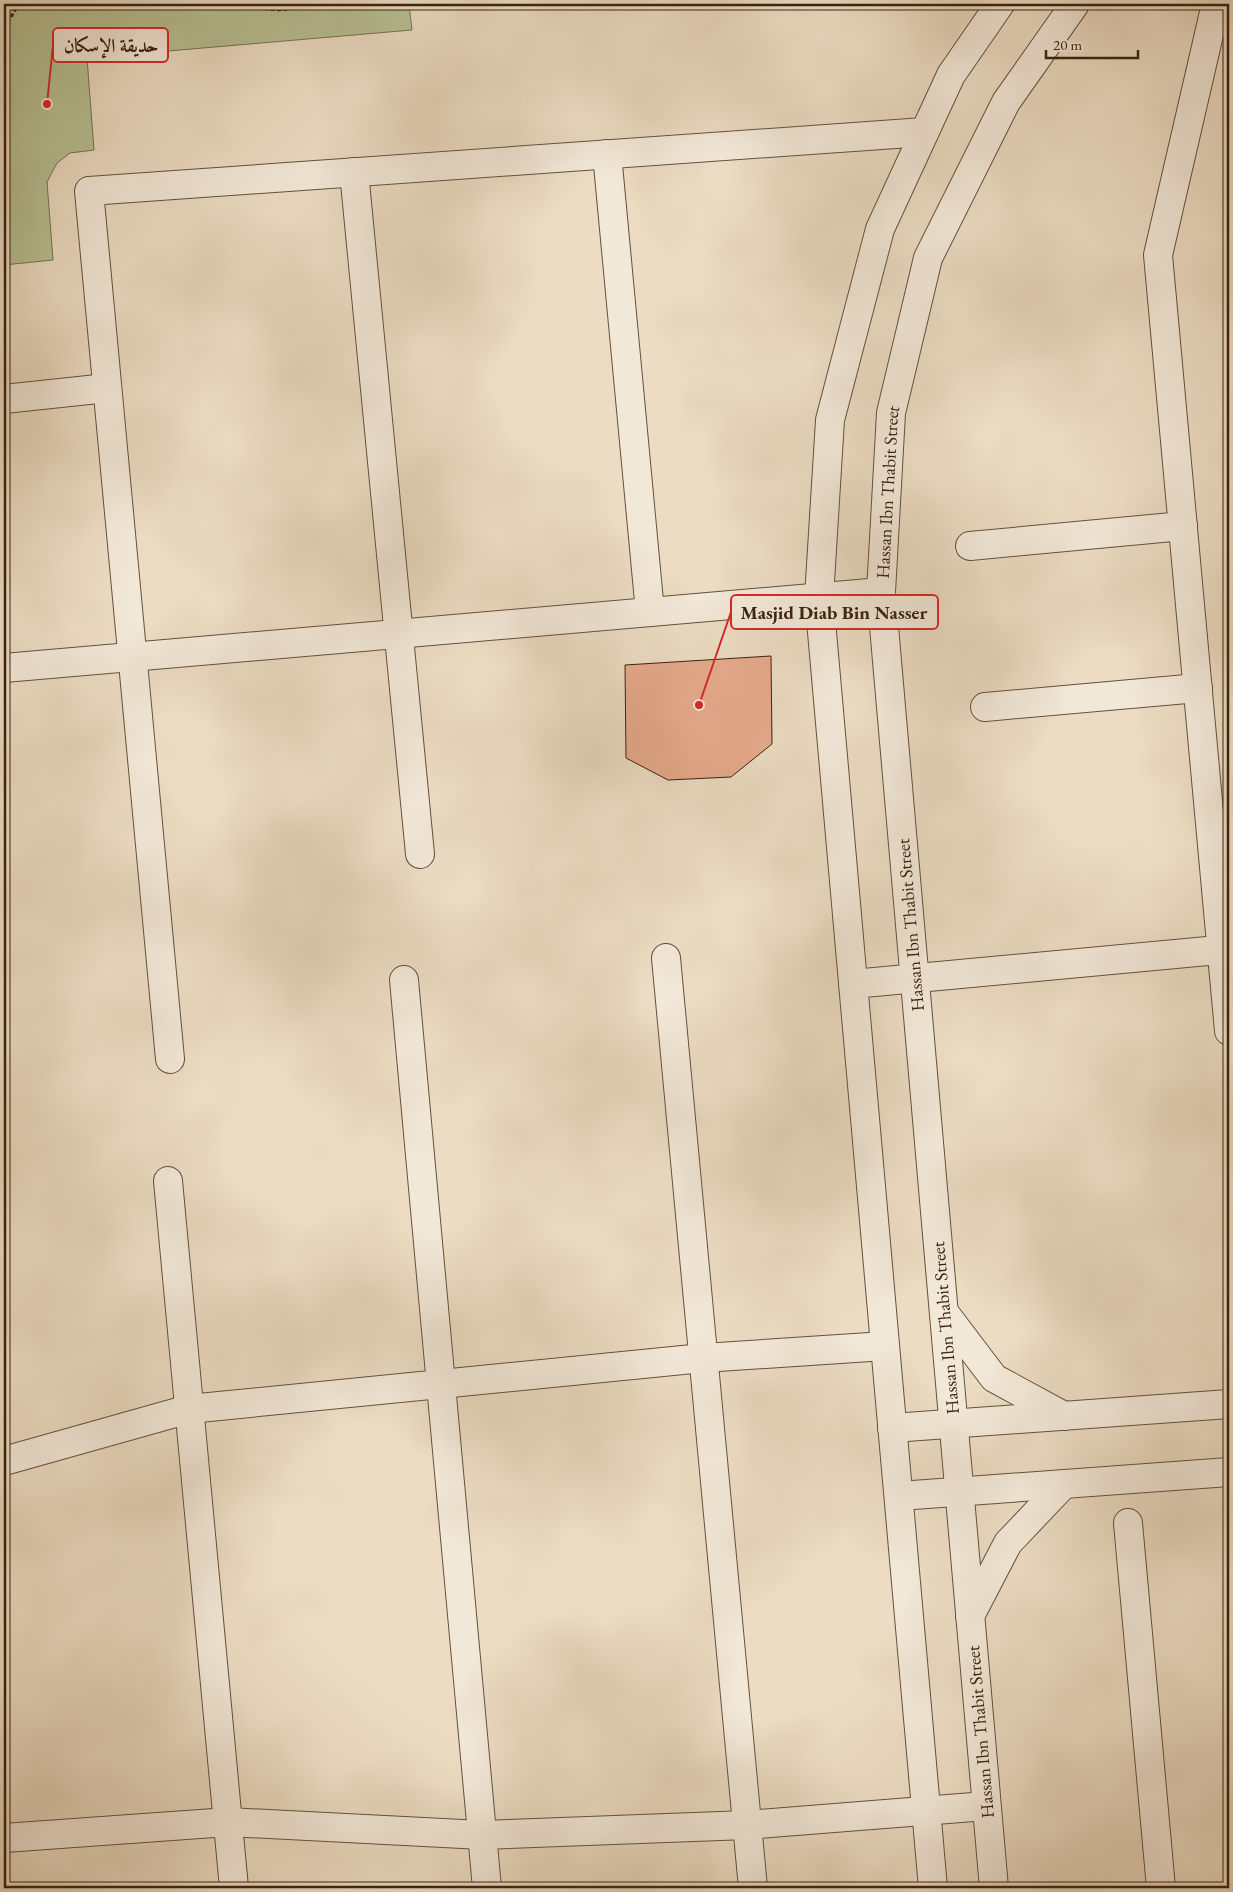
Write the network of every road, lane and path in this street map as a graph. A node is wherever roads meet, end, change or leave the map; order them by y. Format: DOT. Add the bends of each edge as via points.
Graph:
graph roads {
  1 [pos="19,4"];
  2 [pos="245,4"];
  3 [pos="305,4"];
  4 [pos="1000,4"];
  5 [pos="1075,4"];
  6 [pos="1216,4"];
  7 [pos="4,28"];
  8 [pos="924,132"];
  9 [pos="607,154"];
  10 [pos="354,172"];
  11 [pos="108,388"];
  12 [pos="4,399"];
  13 [pos="1183,526"];
  14 [pos="970,546"];
  15 [pos="881,592"];
  16 [pos="819,598"];
  17 [pos="650,612"];
  18 [pos="399,634"];
  19 [pos="133,657"];
  20 [pos="4,668"];
  21 [pos="1198,688"];
  22 [pos="985,707"];
  23 [pos="420,854"];
  24 [pos="1226,949"];
  25 [pos="666,958"];
  26 [pos="914,978"];
  27 [pos="404,980"];
  28 [pos="853,984"];
  29 [pos="1229,1031"];
  30 [pos="170,1059"];
  31 [pos="168,1181"];
  32 [pos="944,1312"];
  33 [pos="885,1346"];
  34 [pos="703,1358"];
  35 [pos="441,1385"];
  36 [pos="1229,1404"];
  37 [pos="189,1409"];
  38 [pos="1064,1416"];
  39 [pos="954,1424"];
  40 [pos="892,1428"];
  41 [pos="4,1462"];
  42 [pos="1229,1472"];
  43 [pos="1064,1484"];
  44 [pos="959,1492"];
  45 [pos="898,1496"];
  46 [pos="1128,1523"];
  47 [pos="970,1616"];
  48 [pos="986,1806"];
  49 [pos="926,1811"];
  50 [pos="228,1822"];
  51 [pos="747,1826"];
  52 [pos="482,1835"];
  53 [pos="4,1838"];
  54 [pos="234,1888"];
  55 [pos="487,1888"];
  56 [pos="753,1888"];
  57 [pos="933,1888"];
  58 [pos="994,1888"];
  59 [pos="1161,1888"];
  1 -- 7 [label="path"];
  2 -- 3 [label="path" via="279,10"];
  4 -- 8 [label="street" via="951,76"];
  5 -- 15 [label="street, Hassan Ibn Thabit Street" via="1006,102 928,258 891,413"];
  6 -- 13 [label="street" via="1158,255"];
  8 -- 9 [label="street"];
  8 -- 16 [label="street" via="880,229 830,420"];
  9 -- 10 [label="street"];
  9 -- 17 [label="street"];
  10 -- 11 [label="street" via="89,191"];
  10 -- 18 [label="street"];
  11 -- 12 [label="street"];
  11 -- 19 [label="street"];
  13 -- 14 [label="street"];
  13 -- 21 [label="street"];
  15 -- 16 [label="street"];
  15 -- 26 [label="street, Hassan Ibn Thabit Street"];
  16 -- 17 [label="street"];
  16 -- 28 [label="street"];
  17 -- 18 [label="street"];
  18 -- 19 [label="street"];
  18 -- 23 [label="street"];
  19 -- 20 [label="street"];
  19 -- 30 [label="street"];
  21 -- 22 [label="street"];
  21 -- 24 [label="street"];
  24 -- 26 [label="street"];
  24 -- 29 [label="street"];
  25 -- 34 [label="street"];
  26 -- 28 [label="street"];
  26 -- 32 [label="street, Hassan Ibn Thabit Street"];
  27 -- 35 [label="street"];
  28 -- 33 [label="street"];
  31 -- 37 [label="street"];
  32 -- 38 [label="street" via="994,1378"];
  32 -- 39 [label="street, Hassan Ibn Thabit Street"];
  33 -- 34 [label="street"];
  33 -- 40 [label="street"];
  34 -- 35 [label="street"];
  34 -- 51 [label="street"];
  35 -- 37 [label="street"];
  35 -- 52 [label="street"];
  36 -- 38 [label="street"];
  37 -- 41 [label="street"];
  37 -- 50 [label="street"];
  38 -- 39 [label="street"];
  39 -- 40 [label="street"];
  39 -- 44 [label="street, Hassan Ibn Thabit Street"];
  40 -- 45 [label="street"];
  42 -- 43 [label="street"];
  43 -- 44 [label="street"];
  43 -- 47 [label="street" via="1008,1543"];
  44 -- 45 [label="street"];
  44 -- 47 [label="street, Hassan Ibn Thabit Street"];
  45 -- 49 [label="street"];
  46 -- 59 [label="street"];
  47 -- 48 [label="street, Hassan Ibn Thabit Street"];
  48 -- 49 [label="street"];
  48 -- 58 [label="street, Hassan Ibn Thabit Street"];
  49 -- 51 [label="street"];
  49 -- 57 [label="street"];
  50 -- 52 [label="street"];
  50 -- 53 [label="street"];
  50 -- 54 [label="street"];
  51 -- 52 [label="street"];
  51 -- 56 [label="street"];
  52 -- 55 [label="street"];
}
